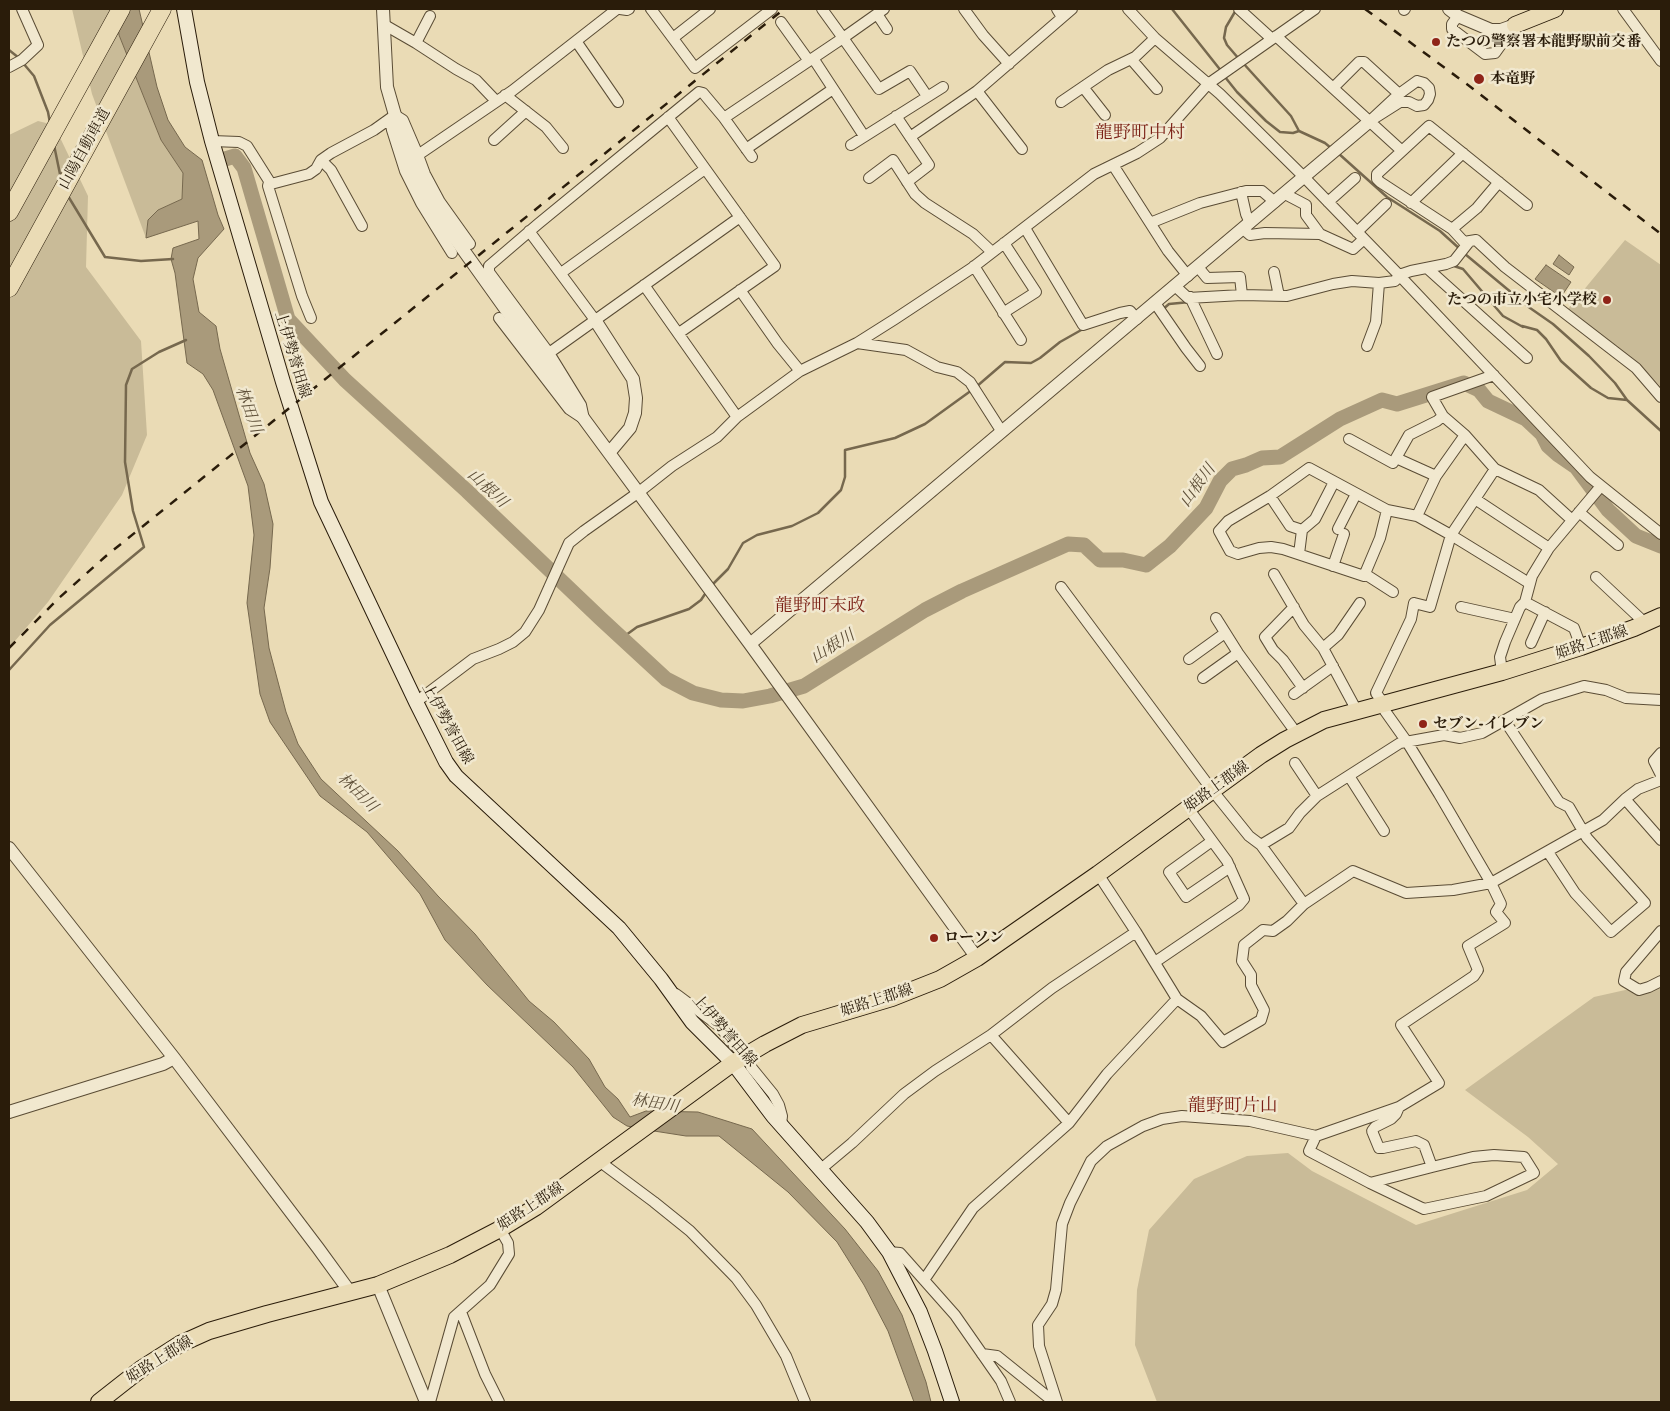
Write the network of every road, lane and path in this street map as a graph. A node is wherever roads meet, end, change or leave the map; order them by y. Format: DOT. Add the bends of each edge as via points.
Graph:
graph roads {
  1 [pos="22,9"];
  2 [pos="121,9"];
  3 [pos="162,9"];
  4 [pos="184,9"];
  5 [pos="382,9"];
  6 [pos="619,9"];
  7 [pos="629,9"];
  8 [pos="710,9"];
  9 [pos="772,9"];
  10 [pos="822,9"];
  11 [pos="964,9"];
  12 [pos="1072,9"];
  13 [pos="1128,9"];
  14 [pos="1239,9"];
  15 [pos="1315,9"];
  16 [pos="1555,9"];
  17 [pos="1623,9"];
  18 [pos="654,10"];
  19 [pos="881,11"];
  20 [pos="1453,12"];
  21 [pos="1060,13"];
  22 [pos="430,16"];
  23 [pos="781,22"];
  24 [pos="383,24"];
  25 [pos="1515,25"];
  26 [pos="887,29"];
  27 [pos="1491,30"];
  28 [pos="1274,37"];
  29 [pos="674,38"];
  30 [pos="843,38"];
  31 [pos="1155,38"];
  32 [pos="576,41"];
  33 [pos="416,43"];
  34 [pos="1500,47"];
  35 [pos="811,59"];
  36 [pos="1131,59"];
  37 [pos="1661,61"];
  38 [pos="1009,64"];
  39 [pos="9,67"];
  40 [pos="1208,84"];
  41 [pos="1083,86"];
  42 [pos="943,87"];
  43 [pos="1333,88"];
  44 [pos="833,89"];
  45 [pos="1157,89"];
  46 [pos="977,91"];
  47 [pos="1399,94"];
  48 [pos="927,96"];
  49 [pos="501,98"];
  50 [pos="618,102"];
  51 [pos="1061,102"];
  52 [pos="526,111"];
  53 [pos="1105,115"];
  54 [pos="896,116"];
  55 [pos="392,117"];
  56 [pos="668,117"];
  57 [pos="724,118"];
  58 [pos="1370,122"];
  59 [pos="864,136"];
  60 [pos="910,137"];
  61 [pos="494,140"];
  62 [pos="212,141"];
  63 [pos="851,145"];
  64 [pos="563,148"];
  65 [pos="1022,149"];
  66 [pos="1402,151"];
  67 [pos="1463,153"];
  68 [pos="418,155"];
  69 [pos="321,160"];
  70 [pos="1113,165"];
  71 [pos="705,169"];
  72 [pos="1304,177"];
  73 [pos="869,178"];
  74 [pos="1355,178"];
  75 [pos="269,182"];
  76 [pos="907,182"];
  77 [pos="1499,182"];
  78 [pos="1241,192"];
  79 [pos="1285,194"];
  80 [pos="1275,202"];
  81 [pos="1328,202"];
  82 [pos="1411,203"];
  83 [pos="1386,204"];
  84 [pos="1527,204"];
  85 [pos="9,212"];
  86 [pos="740,217"];
  87 [pos="1150,223"];
  88 [pos="362,226"];
  89 [pos="1247,226"];
  90 [pos="1025,228"];
  91 [pos="1452,229"];
  92 [pos="530,231"];
  93 [pos="1320,234"];
  94 [pos="1360,235"];
  95 [pos="1469,242"];
  96 [pos="1004,243"];
  97 [pos="470,244"];
  98 [pos="992,252"];
  99 [pos="452,253"];
  100 [pos="974,266"];
  101 [pos="1198,267"];
  102 [pos="1427,268"];
  103 [pos="1274,272"];
  104 [pos="561,273"];
  105 [pos="1399,274"];
  106 [pos="1188,276"];
  107 [pos="1379,283"];
  108 [pos="644,285"];
  109 [pos="1175,286"];
  110 [pos="9,288"];
  111 [pos="740,290"];
  112 [pos="1242,295"];
  113 [pos="1279,296"];
  114 [pos="1190,298"];
  115 [pos="1155,303"];
  116 [pos="1003,313"];
  117 [pos="311,318"];
  118 [pos="500,318"];
  119 [pos="1137,319"];
  120 [pos="595,320"];
  121 [pos="679,333"];
  122 [pos="1021,340"];
  123 [pos="858,343"];
  124 [pos="1367,346"];
  125 [pos="549,353"];
  126 [pos="1217,354"];
  127 [pos="1527,358"];
  128 [pos="1200,366"];
  129 [pos="800,371"];
  130 [pos="1494,375"];
  131 [pos="1661,397"];
  132 [pos="1443,416"];
  133 [pos="737,417"];
  134 [pos="584,419"];
  135 [pos="1002,432"];
  136 [pos="1465,435"];
  137 [pos="1349,439"];
  138 [pos="609,453"];
  139 [pos="1396,458"];
  140 [pos="1495,469"];
  141 [pos="1436,476"];
  142 [pos="1334,482"];
  143 [pos="1601,486"];
  144 [pos="639,492"];
  145 [pos="1356,494"];
  146 [pos="1270,496"];
  147 [pos="1475,499"];
  148 [pos="1388,510"];
  149 [pos="1579,512"];
  150 [pos="1416,516"];
  151 [pos="1572,520"];
  152 [pos="1302,530"];
  153 [pos="1661,534"];
  154 [pos="1451,535"];
  155 [pos="1618,545"];
  156 [pos="1549,548"];
  157 [pos="1299,554"];
  158 [pos="1333,566"];
  159 [pos="1274,574"];
  160 [pos="1365,574"];
  161 [pos="1596,577"];
  162 [pos="1528,583"];
  163 [pos="1061,587"];
  164 [pos="1392,592"];
  165 [pos="1525,602"];
  166 [pos="1360,604"];
  167 [pos="1294,607"];
  168 [pos="1461,607"];
  169 [pos="1545,612"];
  170 [pos="1661,616"];
  171 [pos="1216,618"];
  172 [pos="1514,619"];
  173 [pos="1645,623"];
  174 [pos="1225,633"];
  175 [pos="1531,643"];
  176 [pos="750,644"];
  177 [pos="1582,647"];
  178 [pos="1323,648"];
  179 [pos="1238,653"];
  180 [pos="1189,659"];
  181 [pos="1332,666"];
  182 [pos="1502,672"];
  183 [pos="1203,678"];
  184 [pos="1303,688"];
  185 [pos="1294,694"];
  186 [pos="1661,700"];
  187 [pos="416,702"];
  188 [pos="1384,704"];
  189 [pos="1357,710"];
  190 [pos="1505,720"];
  191 [pos="1297,734"];
  192 [pos="1407,742"];
  193 [pos="1661,753"];
  194 [pos="1295,763"];
  195 [pos="1661,775"];
  196 [pos="1349,776"];
  197 [pos="1661,780"];
  198 [pos="1212,790"];
  199 [pos="1317,796"];
  200 [pos="1625,799"];
  201 [pos="1188,808"];
  202 [pos="1384,831"];
  203 [pos="1583,832"];
  204 [pos="1659,836"];
  205 [pos="1212,841"];
  206 [pos="1261,845"];
  207 [pos="9,848"];
  208 [pos="1548,852"];
  209 [pos="1230,867"];
  210 [pos="1098,874"];
  211 [pos="1491,883"];
  212 [pos="1304,904"];
  213 [pos="1661,931"];
  214 [pos="1136,932"];
  215 [pos="977,958"];
  216 [pos="1155,962"];
  217 [pos="1661,981"];
  218 [pos="1177,999"];
  219 [pos="991,1035"];
  220 [pos="736,1057"];
  221 [pos="174,1058"];
  222 [pos="751,1067"];
  223 [pos="1399,1107"];
  224 [pos="9,1112"];
  225 [pos="1069,1123"];
  226 [pos="781,1125"];
  227 [pos="1316,1136"];
  228 [pos="599,1161"];
  229 [pos="1432,1167"];
  230 [pos="821,1169"];
  231 [pos="1370,1184"];
  232 [pos="500,1229"];
  233 [pos="888,1252"];
  234 [pos="924,1280"];
  235 [pos="378,1284"];
  236 [pos="350,1292"];
  237 [pos="461,1312"];
  238 [pos="982,1354"];
  239 [pos="804,1401"];
  240 [pos="99,1402"];
  241 [pos="428,1402"];
  242 [pos="499,1402"];
  243 [pos="952,1402"];
  244 [pos="1010,1402"];
  245 [pos="1056,1402"];
  1 -- 39 [label="street" via="38,45"];
  2 -- 85 [label="highway"];
  3 -- 110 [label="highway, 山陽自動車道"];
  4 -- 62 [label="main road, 上伊勢誉田線" via="196,82"];
  5 -- 24 [label="street"];
  6 -- 7 [label="street"];
  6 -- 32 [label="street"];
  8 -- 29 [label="street"];
  9 -- 29 [label="street" via="695,68"];
  10 -- 30 [label="street"];
  11 -- 38 [label="street"];
  12 -- 21 [label="street"];
  13 -- 31 [label="street"];
  14 -- 28 [label="street"];
  15 -- 28 [label="street"];
  16 -- 25 [label="main road"];
  17 -- 37 [label="street"];
  18 -- 29 [label="street"];
  19 -- 26 [label="street"];
  19 -- 30 [label="street"];
  20 -- 27 [label="street"];
  20 -- 34 [label="street" via="1452,29 1485,54 1495,53"];
  21 -- 38 [label="street"];
  22 -- 33 [label="street"];
  23 -- 35 [label="street"];
  24 -- 33 [label="street"];
  24 -- 55 [label="street"];
  25 -- 27 [label="street"];
  25 -- 34 [label="street"];
  27 -- 34 [label="street"];
  28 -- 40 [label="street"];
  28 -- 43 [label="street"];
  30 -- 35 [label="street"];
  30 -- 48 [label="street" via="879,89 910,71"];
  31 -- 36 [label="street"];
  31 -- 40 [label="street"];
  32 -- 49 [label="street"];
  32 -- 50 [label="street"];
  33 -- 49 [label="street"];
  35 -- 44 [label="street"];
  35 -- 57 [label="street"];
  36 -- 41 [label="street"];
  36 -- 45 [label="street"];
  38 -- 46 [label="street"];
  40 -- 70 [label="street" via="1160,138"];
  40 -- 72 [label="street"];
  41 -- 51 [label="street"];
  41 -- 53 [label="street"];
  42 -- 48 [label="street"];
  43 -- 47 [label="street" via="1359,62 1364,62"];
  43 -- 58 [label="street"];
  44 -- 57 [label="street" via="749,153"];
  44 -- 59 [label="street"];
  46 -- 60 [label="street"];
  46 -- 65 [label="street"];
  47 -- 58 [label="street"];
  47 -- 58 [label="street" via="1417,82 1424,83 1430,94 1424,105 1400,102"];
  48 -- 54 [label="street"];
  49 -- 52 [label="street"];
  49 -- 68 [label="street"];
  52 -- 61 [label="street"];
  52 -- 64 [label="street" via="546,127"];
  54 -- 59 [label="street"];
  54 -- 60 [label="street"];
  55 -- 68 [label="street" via="403,120"];
  55 -- 69 [label="street"];
  55 -- 99 [label="street" via="392,130 405,171"];
  55 -- 134 [label="street" via="410,161 439,216"];
  56 -- 57 [label="street" via="699,92"];
  56 -- 71 [label="street"];
  56 -- 92 [label="street"];
  58 -- 66 [label="street"];
  58 -- 72 [label="street"];
  59 -- 63 [label="street"];
  60 -- 76 [label="street" via="929,164"];
  62 -- 75 [label="street" via="238,142 247,146"];
  62 -- 187 [label="main road, 上伊勢誉田線" via="321,502"];
  66 -- 67 [label="street" via="1429,126"];
  66 -- 82 [label="street" via="1377,174 1377,179"];
  67 -- 77 [label="street"];
  67 -- 82 [label="street"];
  68 -- 97 [label="street" via="440,202"];
  69 -- 75 [label="street" via="309,174"];
  69 -- 88 [label="street"];
  70 -- 87 [label="street"];
  70 -- 90 [label="street" via="1094,174"];
  71 -- 86 [label="street"];
  71 -- 104 [label="street"];
  72 -- 79 [label="street"];
  72 -- 81 [label="street"];
  73 -- 76 [label="street" via="893,160"];
  74 -- 81 [label="street"];
  75 -- 117 [label="street"];
  76 -- 98 [label="street" via="925,203 973,234"];
  77 -- 84 [label="street"];
  77 -- 91 [label="street" via="1477,208"];
  78 -- 80 [label="street" via="1262,191"];
  78 -- 87 [label="street" via="1200,203"];
  78 -- 89 [label="street"];
  79 -- 80 [label="street"];
  79 -- 93 [label="street" via="1306,205 1306,215"];
  80 -- 89 [label="street"];
  81 -- 94 [label="street"];
  82 -- 91 [label="street"];
  83 -- 94 [label="street"];
  86 -- 108 [label="street"];
  86 -- 111 [label="street" via="775,266"];
  87 -- 106 [label="street"];
  89 -- 93 [label="street" via="1250,235"];
  89 -- 101 [label="street"];
  90 -- 96 [label="street"];
  90 -- 119 [label="street" via="1083,325 1120,313 1130,312"];
  91 -- 95 [label="street" via="1464,242"];
  92 -- 104 [label="street"];
  92 -- 125 [label="street" via="489,266 489,272"];
  93 -- 94 [label="street" via="1353,249"];
  94 -- 105 [label="street"];
  95 -- 102 [label="street" via="1454,261"];
  95 -- 131 [label="street" via="1476,240 1505,267 1636,368"];
  96 -- 98 [label="street"];
  96 -- 116 [label="street" via="1036,292"];
  98 -- 100 [label="street"];
  100 -- 116 [label="street"];
  100 -- 123 [label="street"];
  101 -- 106 [label="street"];
  101 -- 112 [label="street" via="1207,278 1240,277"];
  102 -- 105 [label="street"];
  102 -- 127 [label="street"];
  103 -- 113 [label="street"];
  104 -- 120 [label="street"];
  105 -- 107 [label="street" via="1394,281"];
  105 -- 130 [label="street"];
  106 -- 109 [label="street"];
  107 -- 113 [label="street" via="1352,280"];
  107 -- 124 [label="street" via="1376,322"];
  108 -- 120 [label="street"];
  108 -- 121 [label="street"];
  109 -- 114 [label="street"];
  109 -- 115 [label="street"];
  111 -- 121 [label="street"];
  111 -- 129 [label="street"];
  112 -- 113 [label="street"];
  112 -- 114 [label="street"];
  114 -- 126 [label="street"];
  115 -- 119 [label="street"];
  115 -- 128 [label="street"];
  116 -- 122 [label="street"];
  118 -- 134 [label="street" via="569,409"];
  119 -- 135 [label="street"];
  120 -- 125 [label="street"];
  120 -- 138 [label="street" via="633,379 636,398 630,428"];
  121 -- 133 [label="street"];
  123 -- 129 [label="street"];
  123 -- 135 [label="street" via="906,350 937,367 957,372 970,382"];
  125 -- 134 [label="street" via="581,405"];
  129 -- 133 [label="street"];
  130 -- 132 [label="street" via="1432,397"];
  130 -- 143 [label="street"];
  132 -- 136 [label="street"];
  132 -- 139 [label="street" via="1409,435"];
  133 -- 144 [label="street" via="717,437"];
  134 -- 138 [label="street"];
  135 -- 176 [label="street"];
  136 -- 140 [label="street"];
  136 -- 141 [label="street"];
  137 -- 139 [label="street" via="1393,463"];
  138 -- 144 [label="street"];
  139 -- 141 [label="street"];
  140 -- 147 [label="street"];
  140 -- 151 [label="street" via="1539,490"];
  141 -- 150 [label="street"];
  142 -- 145 [label="street"];
  142 -- 146 [label="street" via="1309,468"];
  142 -- 152 [label="street" via="1315,519"];
  143 -- 149 [label="street"];
  143 -- 153 [label="street"];
  144 -- 176 [label="street"];
  144 -- 187 [label="street" via="569,544 539,610 525,632 513,642 473,659"];
  145 -- 148 [label="street"];
  145 -- 158 [label="street" via="1341,532"];
  146 -- 152 [label="street" via="1290,526"];
  146 -- 157 [label="street" via="1228,521 1219,532 1230,551 1238,554 1271,547"];
  147 -- 154 [label="street"];
  147 -- 156 [label="street"];
  148 -- 150 [label="street"];
  148 -- 160 [label="street"];
  149 -- 151 [label="street"];
  149 -- 155 [label="street"];
  150 -- 154 [label="street"];
  151 -- 156 [label="street"];
  152 -- 157 [label="street"];
  154 -- 162 [label="street"];
  154 -- 188 [label="street" via="1430,607 1414,603 1411,619 1376,693"];
  156 -- 162 [label="street"];
  157 -- 158 [label="street"];
  158 -- 160 [label="street"];
  159 -- 167 [label="street"];
  160 -- 164 [label="street"];
  161 -- 173 [label="street"];
  162 -- 165 [label="street"];
  163 -- 198 [label="street"];
  165 -- 169 [label="street"];
  165 -- 172 [label="street"];
  166 -- 178 [label="street" via="1338,635"];
  167 -- 178 [label="street"];
  167 -- 184 [label="street" via="1265,637"];
  168 -- 172 [label="street"];
  169 -- 175 [label="street"];
  169 -- 177 [label="street" via="1574,628"];
  170 -- 173 [label="main road, 姫路上郡線"];
  171 -- 174 [label="street"];
  172 -- 182 [label="street" via="1500,657"];
  173 -- 177 [label="main road, 姫路上郡線"];
  174 -- 179 [label="street"];
  174 -- 180 [label="street"];
  176 -- 215 [label="street"];
  177 -- 182 [label="main road, 姫路上郡線"];
  178 -- 181 [label="street"];
  179 -- 183 [label="street"];
  179 -- 191 [label="street"];
  181 -- 184 [label="street"];
  181 -- 189 [label="street"];
  182 -- 188 [label="main road, 姫路上郡線"];
  184 -- 185 [label="street"];
  186 -- 190 [label="street" via="1626,698 1584,686 1542,699"];
  187 -- 220 [label="main road, 上伊勢誉田線" via="456,776 619,928 692,1022"];
  188 -- 189 [label="main road, 姫路上郡線"];
  188 -- 192 [label="street" via="1385,712"];
  189 -- 191 [label="main road, 姫路上郡線" via="1324,720"];
  190 -- 192 [label="street" via="1482,733 1460,738 1444,735"];
  190 -- 203 [label="street" via="1559,802 1569,806"];
  191 -- 198 [label="main road, 姫路上郡線"];
  192 -- 196 [label="street" via="1400,743"];
  192 -- 211 [label="street"];
  193 -- 195 [label="street" via="1654,761"];
  194 -- 199 [label="street"];
  196 -- 199 [label="street"];
  196 -- 202 [label="street"];
  197 -- 200 [label="street" via="1638,789"];
  198 -- 201 [label="main road, 姫路上郡線"];
  198 -- 206 [label="street" via="1249,836"];
  199 -- 206 [label="street" via="1289,828"];
  200 -- 203 [label="street" via="1603,820"];
  200 -- 204 [label="street"];
  201 -- 205 [label="street"];
  201 -- 210 [label="main road, 姫路上郡線"];
  203 -- 208 [label="street"];
  203 -- 208 [label="street" via="1645,903 1611,932 1575,893"];
  205 -- 209 [label="street"];
  205 -- 209 [label="street" via="1169,872 1186,897"];
  206 -- 212 [label="street"];
  207 -- 221 [label="street"];
  208 -- 211 [label="street"];
  209 -- 216 [label="street" via="1244,899"];
  210 -- 214 [label="street"];
  210 -- 215 [label="main road, 姫路上郡線"];
  211 -- 212 [label="street" via="1453,890 1406,893 1353,871"];
  211 -- 223 [label="street" via="1500,904 1496,912 1505,924 1468,946 1478,970 1474,976 1402,1025 1439,1083"];
  212 -- 218 [label="street" via="1273,931 1263,930 1244,945 1242,960 1264,1010 1260,1020 1223,1042 1201,1016"];
  213 -- 217 [label="street" via="1626,972 1624,980 1639,990"];
  214 -- 216 [label="street"];
  214 -- 219 [label="street" via="1052,988"];
  215 -- 220 [label="main road, 姫路上郡線" via="940,979 892,998 802,1025"];
  216 -- 218 [label="street"];
  218 -- 225 [label="street" via="1108,1074"];
  219 -- 225 [label="street"];
  219 -- 230 [label="street" via="904,1094"];
  220 -- 226 [label="main road, 上伊勢誉田線"];
  220 -- 228 [label="main road, 姫路上郡線" via="714,1077"];
  221 -- 224 [label="street"];
  221 -- 236 [label="street"];
  222 -- 226 [label="street" via="779,1105"];
  223 -- 227 [label="street"];
  223 -- 229 [label="street" via="1396,1114 1372,1131 1377,1145 1383,1148 1416,1141 1424,1145"];
  225 -- 234 [label="street" via="973,1208"];
  226 -- 230 [label="main road, 上伊勢誉田線"];
  227 -- 231 [label="street" via="1309,1151"];
  227 -- 245 [label="street" via="1250,1121 1182,1116 1143,1126 1108,1146 1091,1161 1062,1224 1056,1290 1052,1304 1038,1325 1039,1346"];
  228 -- 232 [label="main road, 姫路上郡線"];
  228 -- 239 [label="street" via="690,1231 736,1278 786,1356"];
  229 -- 231 [label="street"];
  229 -- 231 [label="street" via="1474,1157 1517,1156 1524,1157 1534,1173 1486,1196 1424,1209"];
  230 -- 233 [label="main road, 上伊勢誉田線" via="867,1222"];
  232 -- 235 [label="main road, 姫路上郡線" via="450,1255"];
  232 -- 237 [label="street" via="508,1243 509,1254 490,1285"];
  233 -- 234 [label="street" via="900,1253"];
  233 -- 243 [label="main road, 上伊勢誉田線" via="920,1312"];
  234 -- 238 [label="street" via="955,1315"];
  235 -- 236 [label="main road, 姫路上郡線"];
  235 -- 241 [label="street"];
  236 -- 240 [label="main road, 姫路上郡線" via="209,1331 164,1354"];
  237 -- 241 [label="street" via="454,1317"];
  237 -- 242 [label="street" via="484,1374"];
  238 -- 244 [label="street" via="1001,1381"];
  238 -- 245 [label="street" via="996,1356"];
}
